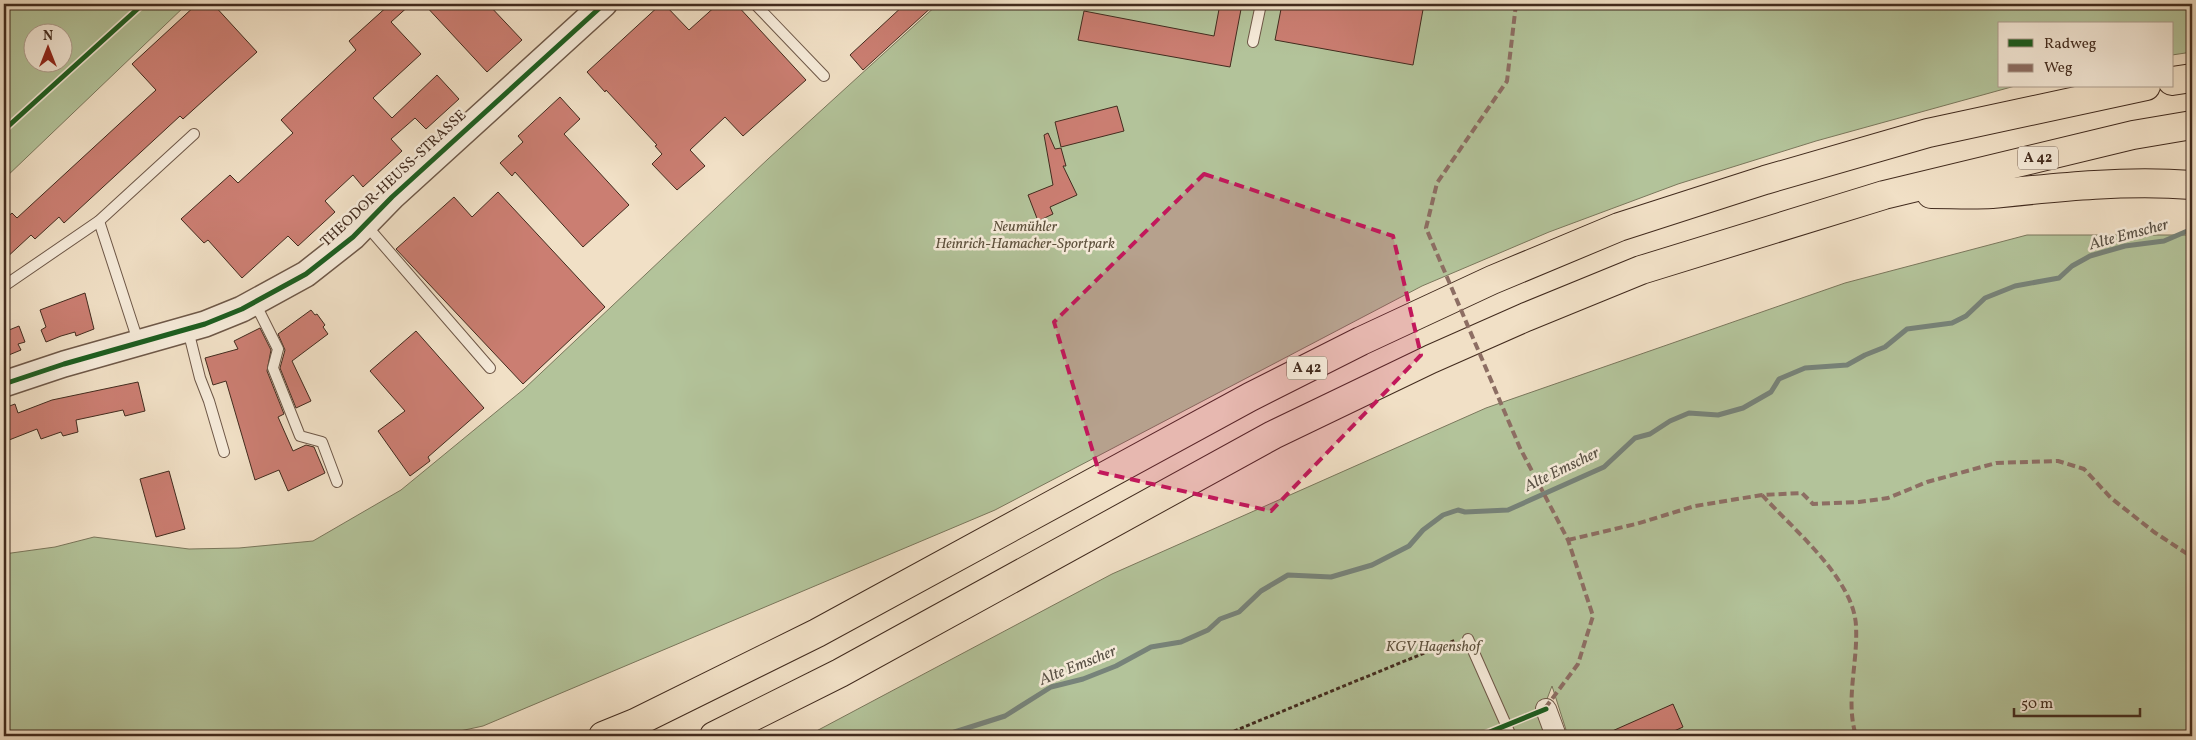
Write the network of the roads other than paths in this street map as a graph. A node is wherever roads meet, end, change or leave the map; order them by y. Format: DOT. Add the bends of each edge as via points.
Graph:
graph roads {
  1 [pos="604,4"];
  2 [pos="755,4"];
  3 [pos="1261,4"];
  4 [pos="1254,42"];
  5 [pos="824,76"];
  6 [pos="2192,78"];
  7 [pos="2174,81"];
  8 [pos="2136,88"];
  9 [pos="2192,125"];
  10 [pos="194,134"];
  11 [pos="2192,185"];
  12 [pos="1884,195"];
  13 [pos="99,221"];
  14 [pos="365,224"];
  15 [pos="4,286"];
  16 [pos="254,303"];
  17 [pos="188,330"];
  18 [pos="139,345"];
  19 [pos="490,368"];
  20 [pos="4,384"];
  21 [pos="224,452"];
  22 [pos="337,482"];
  23 [pos="1468,639"];
  24 [pos="1546,709"];
  25 [pos="603,736"];
  26 [pos="714,736"];
  27 [pos="1511,736"];
  28 [pos="1556,736"];
  1 -- 14 [label="street, THEODOR-HEUSS-STRASSE"];
  2 -- 5 [label="lane"];
  3 -- 4 [label="lane"];
  6 -- 7 [label="highway"];
  8 -- 25 [label="highway, A 42" via="1928,133 1765,180 1619,227 1492,280 1250,397 817,633"];
  9 -- 12 [label="highway, A 42" via="2134,135"];
  10 -- 13 [label="lane"];
  11 -- 12 [label="highway" via="2140,182 2074,184 1991,194"];
  12 -- 26 [label="highway, A 42" via="1641,270 1431,359 1273,435 840,674"];
  13 -- 15 [label="lane"];
  13 -- 18 [label="lane"];
  14 -- 16 [label="street, THEODOR-HEUSS-STRASSE" via="306,274"];
  14 -- 19 [label="lane"];
  16 -- 17 [label="street, THEODOR-HEUSS-STRASSE"];
  16 -- 22 [label="lane" via="278,348 273,368 300,436 322,442"];
  17 -- 18 [label="street, THEODOR-HEUSS-STRASSE"];
  17 -- 21 [label="lane"];
  18 -- 20 [label="street, THEODOR-HEUSS-STRASSE" via="64,364"];
  23 -- 27 [label="lane"];
  24 -- 28 [label="street"];
}
